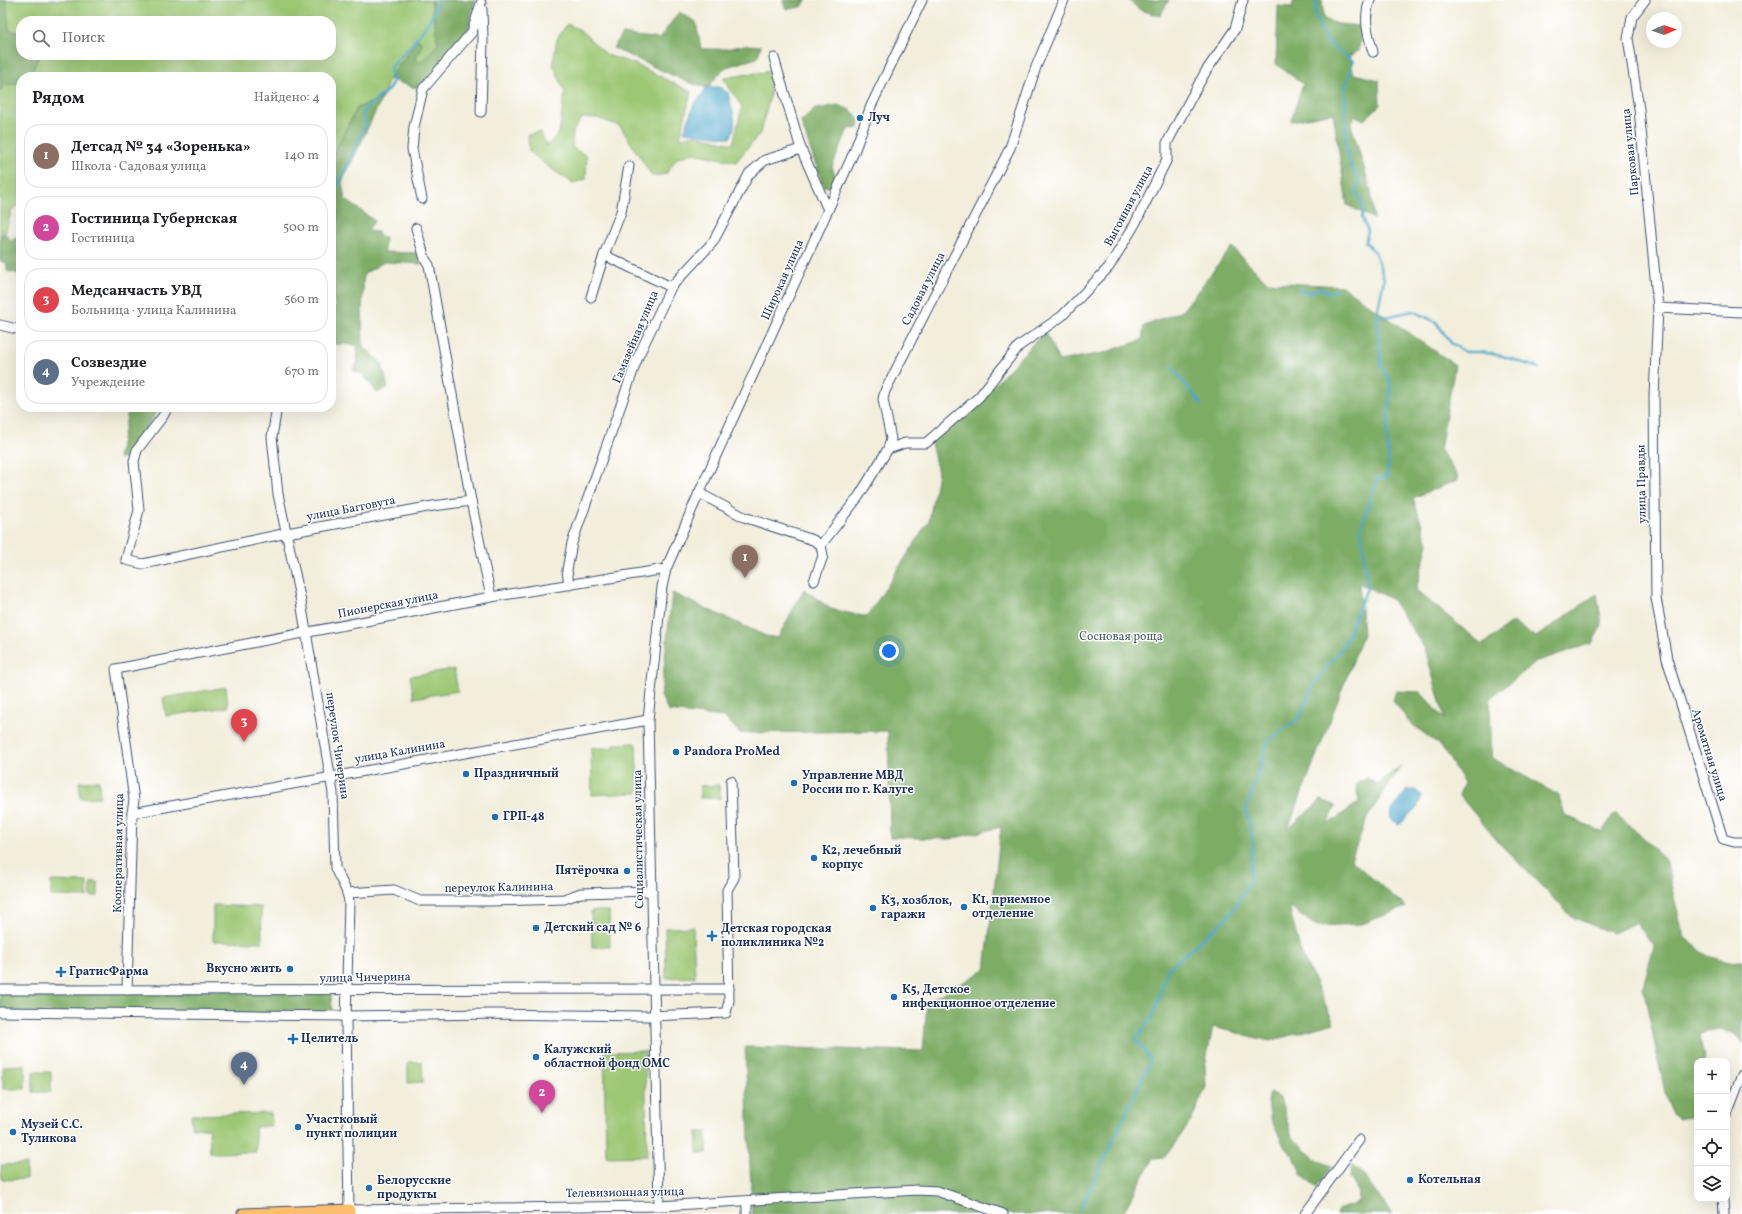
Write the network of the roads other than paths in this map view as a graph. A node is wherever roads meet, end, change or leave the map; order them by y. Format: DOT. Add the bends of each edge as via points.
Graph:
graph roads {
  1 [pos="922,0"];
  2 [pos="1064,0"];
  3 [pos="1243,0"];
  4 [pos="1370,0"];
  5 [pos="1645,0"];
  6 [pos="482,1"];
  7 [pos="1373,52"];
  8 [pos="774,58"];
  9 [pos="481,112"];
  10 [pos="801,149"];
  11 [pos="629,166"];
  12 [pos="422,199"];
  13 [pos="828,210"];
  14 [pos="416,228"];
  15 [pos="604,255"];
  16 [pos="671,288"];
  17 [pos="591,297"];
  18 [pos="1658,308"];
  19 [pos="1742,312"];
  20 [pos="0,325"];
  21 [pos="16,329"];
  22 [pos="165,412"];
  23 [pos="276,412"];
  24 [pos="888,449"];
  25 [pos="699,494"];
  26 [pos="471,501"];
  27 [pos="287,533"];
  28 [pos="821,545"];
  29 [pos="666,570"];
  30 [pos="814,581"];
  31 [pos="569,585"];
  32 [pos="490,598"];
  33 [pos="306,632"];
  34 [pos="1667,659"];
  35 [pos="116,669"];
  36 [pos="648,720"];
  37 [pos="330,777"];
  38 [pos="732,781"];
  39 [pos="132,813"];
  40 [pos="1742,842"];
  41 [pos="652,891"];
  42 [pos="348,893"];
  43 [pos="729,989"];
  44 [pos="0,990"];
  45 [pos="127,990"];
  46 [pos="654,990"];
  47 [pos="347,991"];
  48 [pos="0,1012"];
  49 [pos="346,1016"];
  50 [pos="655,1016"];
  51 [pos="1742,1075"];
  52 [pos="1730,1106"];
  53 [pos="1359,1140"];
  54 [pos="746,1201"];
  55 [pos="1723,1202"];
  56 [pos="659,1206"];
  57 [pos="349,1212"];
  58 [pos="243,1214"];
  59 [pos="747,1214"];
  60 [pos="1003,1214"];
  61 [pos="1305,1214"];
  62 [pos="1724,1214"];
  1 -- 13 [label="street, Широкая улица" via="871,106"];
  2 -- 24 [label="street, Садовая улица" via="1036,67 1010,148 885,391 883,399 891,439"];
  3 -- 24 [label="street, Выгонная улица" via="1235,29 1184,109 1167,143 1167,159 1135,224 1109,268 1062,316 1019,346 979,398 926,443 905,444"];
  4 -- 7 [label="street" via="1367,6 1366,27"];
  5 -- 18 [label="street, Парковая улица" via="1632,17 1628,38 1639,109"];
  6 -- 9 [label="street"];
  6 -- 12 [label="street" via="472,32 423,89 414,127 412,150"];
  8 -- 10 [label="street"];
  10 -- 13 [label="street"];
  10 -- 16 [label="street, Гамазейная улица" via="765,160 749,174 713,242"];
  11 -- 15 [label="street" via="621,212"];
  13 -- 25 [label="street, Широкая улица"];
  14 -- 26 [label="street" via="425,260 429,265"];
  15 -- 16 [label="street"];
  15 -- 17 [label="street"];
  16 -- 31 [label="street, Гамазейная улица" via="638,357 572,544 567,570"];
  18 -- 19 [label="street"];
  18 -- 34 [label="street, улица Правды" via="1654,396 1656,598"];
  20 -- 21 [label="street"];
  22 -- 27 [label="street, улица Багговута" via="137,450 134,461 138,510 126,560 143,564"];
  23 -- 27 [label="street, переулок Чичерина" via="272,437 278,494"];
  24 -- 28 [label="street, Садовая улица" via="859,496"];
  25 -- 28 [label="street" via="744,517"];
  25 -- 29 [label="street, Широкая улица"];
  26 -- 27 [label="street, улица Багговута"];
  26 -- 32 [label="street"];
  27 -- 33 [label="street, переулок Чичерина"];
  28 -- 30 [label="street" via="823,556"];
  29 -- 31 [label="street, Пионерская улица"];
  29 -- 36 [label="street, Социалистическая улица"];
  31 -- 32 [label="street, Пионерская улица"];
  32 -- 33 [label="street, Пионерская улица"];
  33 -- 35 [label="street, Пионерская улица"];
  33 -- 37 [label="street, переулок Чичерина"];
  34 -- 40 [label="street, Ароматная улица" via="1723,839"];
  35 -- 39 [label="street, Кооперативная улица" via="134,800"];
  36 -- 37 [label="street, улица Калинина"];
  36 -- 41 [label="street, Социалистическая улица"];
  37 -- 39 [label="street, улица Калинина"];
  37 -- 42 [label="street, переулок Чичерина" via="333,793 335,868"];
  38 -- 43 [label="street" via="734,878 727,890"];
  39 -- 45 [label="street, Кооперативная улица"];
  41 -- 42 [label="street, переулок Калинина" via="581,893 564,899 478,901 420,901 394,890"];
  41 -- 46 [label="street, Социалистическая улица"];
  42 -- 47 [label="street"];
  43 -- 46 [label="street, улица Чичерина"];
  43 -- 50 [label="street" via="726,1013"];
  44 -- 45 [label="street, улица Чичерина"];
  45 -- 47 [label="street, улица Чичерина"];
  46 -- 47 [label="street, улица Чичерина"];
  46 -- 50 [label="street, Социалистическая улица"];
  47 -- 49 [label="street"];
  48 -- 49 [label="street"];
  49 -- 50 [label="street"];
  49 -- 57 [label="street"];
  50 -- 56 [label="street, Социалистическая улица"];
  51 -- 52 [label="street"];
  53 -- 61 [label="street"];
  54 -- 56 [label="street, Телевизионная улица"];
  54 -- 59 [label="street"];
  54 -- 60 [label="street, Телевизионная улица" via="917,1190 937,1191"];
  55 -- 62 [label="street"];
  56 -- 57 [label="street, Телевизионная улица"];
  57 -- 58 [label="main road, Телевизионная улица"];
}
